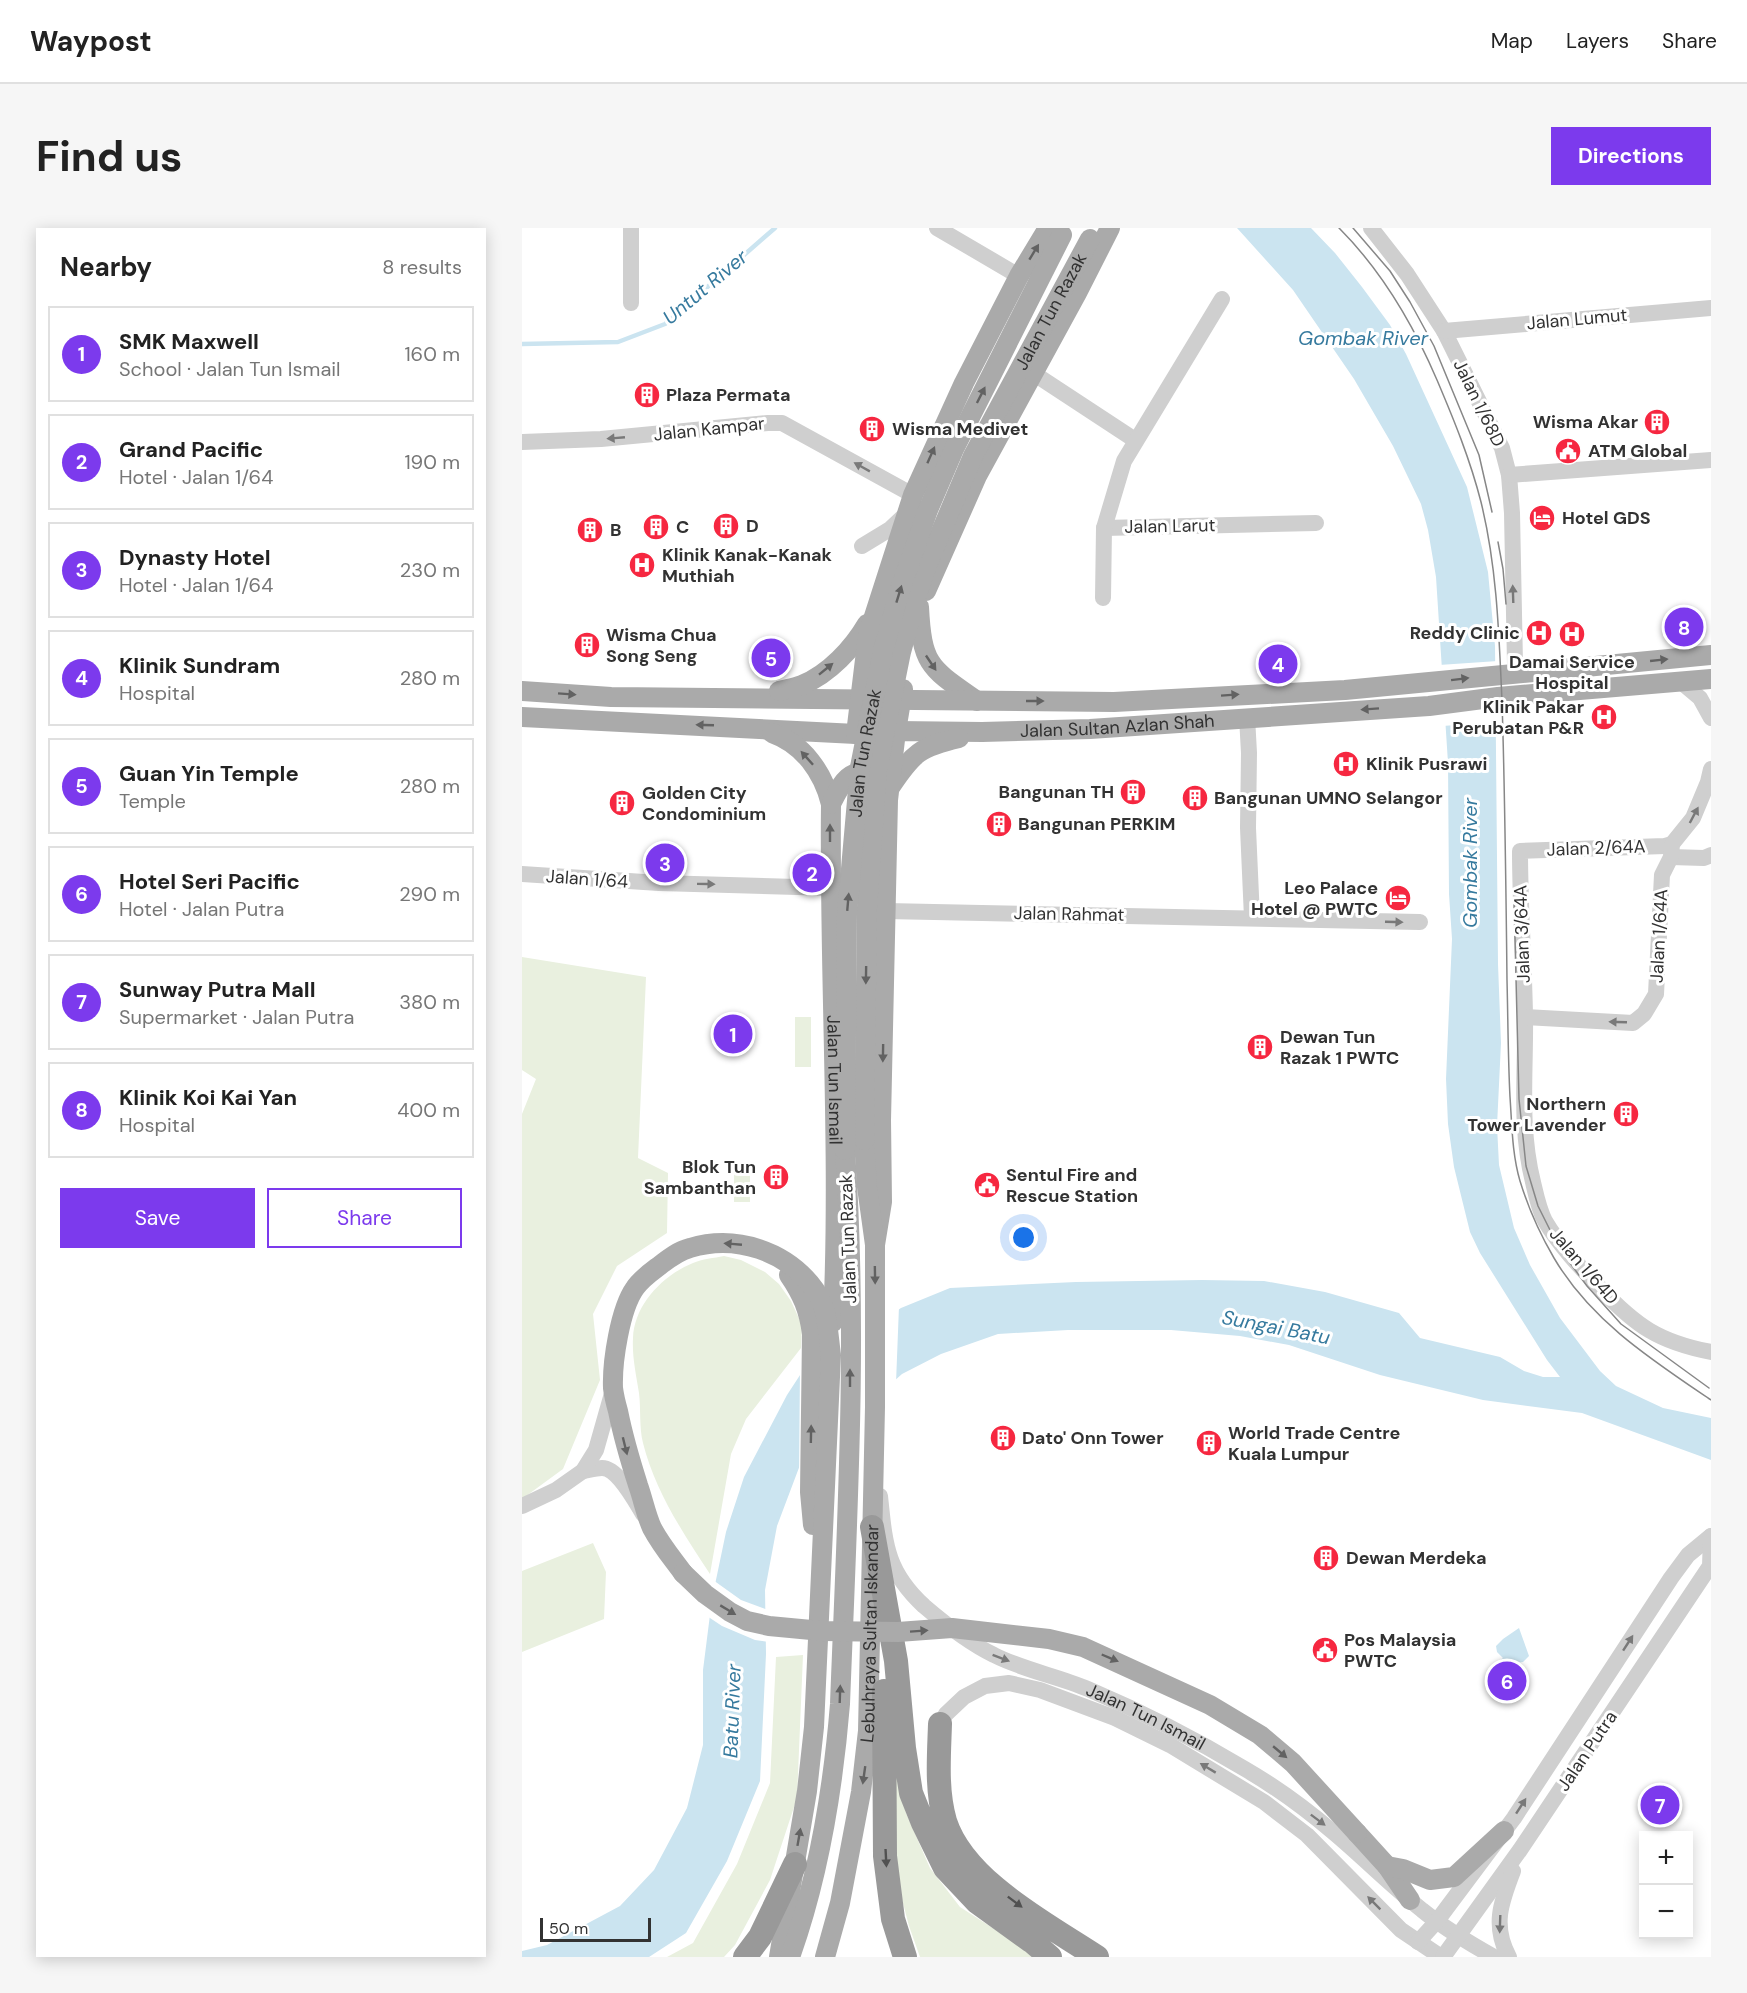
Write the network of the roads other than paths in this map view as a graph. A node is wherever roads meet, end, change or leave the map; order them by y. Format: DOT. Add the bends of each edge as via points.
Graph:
graph roads {
  1 [pos="631,228"];
  2 [pos="938,228"];
  3 [pos="1110,228"];
  4 [pos="1371,228"];
  5 [pos="1059,230"];
  6 [pos="1093,234"];
  7 [pos="1019,276"];
  8 [pos="1222,299"];
  9 [pos="631,303"];
  10 [pos="1711,308"];
  11 [pos="1444,331"];
  12 [pos="1033,373"];
  13 [pos="1135,440"];
  14 [pos="522,442"];
  15 [pos="1711,460"];
  16 [pos="1509,475"];
  17 [pos="913,495"];
  18 [pos="906,514"];
  19 [pos="1316,524"];
  20 [pos="1104,528"];
  21 [pos="862,546"];
  22 [pos="1103,598"];
  23 [pos="919,607"];
  24 [pos="876,608"];
  25 [pos="1711,655"];
  26 [pos="1520,673"];
  27 [pos="1711,679"];
  28 [pos="1681,682"];
  29 [pos="522,692"];
  30 [pos="753,698"];
  31 [pos="860,698"];
  32 [pos="901,700"];
  33 [pos="977,701"];
  34 [pos="522,717"];
  35 [pos="1247,717"];
  36 [pos="1711,718"];
  37 [pos="763,730"];
  38 [pos="896,731"];
  39 [pos="982,732"];
  40 [pos="856,734"];
  41 [pos="1710,780"];
  42 [pos="889,794"];
  43 [pos="831,804"];
  44 [pos="1671,850"];
  45 [pos="1520,851"];
  46 [pos="1711,855"];
  47 [pos="522,874"];
  48 [pos="832,888"];
  49 [pos="886,910"];
  50 [pos="1252,918"];
  51 [pos="1420,922"];
  52 [pos="1525,1017"];
  53 [pos="846,1157"];
  54 [pos="874,1245"];
  55 [pos="767,1251"];
  56 [pos="836,1270"];
  57 [pos="875,1305"];
  58 [pos="850,1319"];
  59 [pos="1711,1352"];
  60 [pos="831,1355"];
  61 [pos="613,1389"];
  62 [pos="873,1444"];
  63 [pos="583,1471"];
  64 [pos="522,1506"];
  65 [pos="651,1526"];
  66 [pos="872,1527"];
  67 [pos="1711,1536"];
  68 [pos="820,1605"];
  69 [pos="940,1724"];
  70 [pos="1504,1831"];
  71 [pos="1520,1850"];
  72 [pos="795,1864"];
  73 [pos="1387,1866"];
  74 [pos="1410,1900"];
  75 [pos="1437,1921"];
  76 [pos="1459,1936"];
  77 [pos="1031,1941"];
  78 [pos="1418,1942"];
  79 [pos="745,1957"];
  80 [pos="779,1957"];
  81 [pos="790,1957"];
  82 [pos="825,1957"];
  83 [pos="905,1957"];
  84 [pos="1050,1957"];
  85 [pos="1097,1957"];
  86 [pos="1442,1957"];
  87 [pos="1494,1957"];
  88 [pos="1509,1957"];
  1 -- 9 [label="street"];
  2 -- 7 [label="street"];
  3 -- 12 [label="main road, Jalan Tun Razak"];
  4 -- 11 [label="street, Jalan 1/68D"];
  7 -- 5 [label="main road, Jalan Tun Razak, one-way"];
  53 -- 5 [label="main road, Jalan Tun Razak, one-way, bridge" via="847,914 860,767 883,651 928,510"];
  6 -- 54 [label="main road, Jalan Tun Razak, one-way, bridge" via="973,456 929,560 901,652 877,770 867,908 864,1140"];
  17 -- 7 [label="main road, Jalan Tun Razak, one-way"];
  8 -- 13 [label="street, Jalan Larut"];
  10 -- 11 [label="street, Jalan Lumut"];
  11 -- 16 [label="street, Jalan 1/68D" via="1502,448"];
  12 -- 13 [label="street"];
  12 -- 23 [label="main road, Jalan Tun Razak" via="977,476"];
  13 -- 20 [label="street, Jalan Larut" via="1124,461"];
  17 -- 14 [label="street, Jalan Kampar, one-way" via="782,423 593,440"];
  15 -- 16 [label="street"];
  26 -- 16 [label="street, Jalan 1/68D, one-way" via="1515,664"];
  17 -- 18 [label="main road, Jalan Tun Razak"];
  18 -- 21 [label="street"];
  18 -- 24 [label="main road, Jalan Tun Razak"];
  19 -- 20 [label="street, Jalan Larut"];
  20 -- 22 [label="street"];
  23 -- 24 [label="main road" via="905,636 894,644 880,639"];
  23 -- 32 [label="main road, Jalan Tun Razak"];
  23 -- 33 [label="main road, one-way" via="921,637 930,663"];
  30 -- 24 [label="main road, one-way" via="812,680 850,648"];
  24 -- 31 [label="main road, Jalan Tun Razak" via="868,634"];
  26 -- 25 [label="main road, Jalan Sultan Azlan Shah, one-way"];
  33 -- 26 [label="main road, Jalan Sultan Azlan Shah, one-way" via="1114,702 1345,690"];
  27 -- 28 [label="main road, Jalan Sultan Azlan Shah"];
  28 -- 35 [label="main road, Jalan Sultan Azlan Shah, one-way" via="1429,706"];
  28 -- 36 [label="street" via="1700,698"];
  29 -- 30 [label="main road, Jalan Sultan Azlan Shah, one-way" via="611,698"];
  30 -- 31 [label="main road, Jalan Sultan Azlan Shah"];
  31 -- 32 [label="main road, Jalan Sultan Azlan Shah"];
  31 -- 40 [label="main road, Jalan Tun Razak"];
  32 -- 33 [label="main road, Jalan Sultan Azlan Shah"];
  32 -- 38 [label="main road, Jalan Tun Razak"];
  37 -- 34 [label="main road, Jalan Sultan Azlan Shah, one-way"];
  35 -- 39 [label="main road, Jalan Sultan Azlan Shah" via="1090,729"];
  35 -- 50 [label="street"];
  37 -- 40 [label="main road, Jalan Sultan Azlan Shah"];
  43 -- 37 [label="main road, one-way" via="823,779 808,758 788,741"];
  38 -- 39 [label="main road, Jalan Sultan Azlan Shah"];
  38 -- 40 [label="main road, Jalan Sultan Azlan Shah"];
  38 -- 42 [label="main road"];
  39 -- 42 [label="main road" via="925,748 904,767"];
  44 -- 41 [label="street, Jalan 1/64A, one-way" via="1694,818"];
  42 -- 43 [label="main road" via="876,779 857,773 845,779"];
  42 -- 49 [label="main road"];
  48 -- 43 [label="main road, Jalan Tun Ismail, one-way"];
  44 -- 45 [label="street, Jalan 2/64A" via="1665,846"];
  44 -- 46 [label="street, Jalan 2/64A" via="1704,858"];
  44 -- 52 [label="street, Jalan 1/64A, one-way" via="1662,875 1656,994 1644,1014 1633,1023"];
  45 -- 52 [label="street, Jalan 3/64A"];
  47 -- 48 [label="street, Jalan 1/64, one-way"];
  48 -- 56 [label="main road, Jalan Tun Ismail"];
  49 -- 50 [label="street, Jalan Rahmat"];
  49 -- 54 [label="main road, one-way" via="882,1202"];
  50 -- 51 [label="street, Jalan Rahmat, one-way"];
  52 -- 59 [label="street, Jalan 1/64D" via="1525,1146 1545,1220 1582,1270 1644,1328 1685,1347"];
  53 -- 56 [label="main road"];
  53 -- 58 [label="main road, Jalan Tun Razak"];
  54 -- 57 [label="main road, Jalan Tun Razak, one-way"];
  55 -- 60 [label="main road" via="786,1262 816,1291 824,1308"];
  55 -- 61 [label="main road, one-way" via="726,1243 699,1246 671,1257 652,1271 636,1287 627,1304 618,1335"];
  68 -- 55 [label="main road, one-way" via="810,1492 809,1313 802,1294"];
  56 -- 60 [label="main road, Jalan Tun Ismail"];
  57 -- 62 [label="main road, Lebuhraya Sultan Iskandar"];
  81 -- 58 [label="main road, Lebuhraya Sultan Iskandar, one-way" via="826,1820 840,1704 850,1437"];
  60 -- 68 [label="main road"];
  61 -- 63 [label="street" via="596,1450"];
  61 -- 65 [label="main road, one-way" via="627,1453"];
  62 -- 66 [label="main road, Lebuhraya Sultan Iskandar"];
  62 -- 74 [label="street, Jalan Tun Ismail, one-way" via="887,1554 924,1605 994,1656 1116,1701 1247,1770 1332,1831"];
  63 -- 64 [label="street" via="556,1490"];
  63 -- 65 [label="street" via="603,1468 617,1475"];
  65 -- 73 [label="main road, one-way, bridge" via="683,1573 723,1608 747,1621 822,1631 952,1628 1049,1639 1083,1647 1210,1705 1244,1725 1293,1763"];
  66 -- 77 [label="highway" via="896,1661 911,1793 945,1868 976,1902"];
  66 -- 82 [label="main road, Lebuhraya Sultan Iskandar, one-way" via="866,1761 840,1903"];
  66 -- 83 [label="highway, one-way" via="884,1670 886,1866 893,1919"];
  70 -- 67 [label="street, Jalan Putra, one-way" via="1671,1578 1688,1555"];
  67 -- 71 [label="street, Jalan Putra" via="1710,1566"];
  72 -- 68 [label="main road, one-way" via="814,1727"];
  69 -- 77 [label="highway" via="932,1738 926,1780 935,1823 948,1851 973,1886"];
  78 -- 69 [label="street, Jalan Tun Ismail, one-way" via="1401,1930 1307,1835 1264,1802 1170,1745 1115,1718 1010,1683 986,1686 964,1697"];
  69 -- 85 [label="highway, one-way" via="940,1792 946,1821 957,1845 989,1882"];
  70 -- 73 [label="main road" via="1454,1877 1430,1880"];
  70 -- 75 [label="street, Jalan Putra"];
  71 -- 76 [label="street, Jalan Putra"];
  71 -- 88 [label="street, one-way" via="1503,1896 1499,1921 1500,1938"];
  72 -- 79 [label="highway" via="765,1929"];
  72 -- 80 [label="main road"];
  73 -- 74 [label="main road"];
  74 -- 75 [label="street, Jalan Tun Ismail"];
  75 -- 76 [label="street, Jalan Tun Ismail"];
  75 -- 78 [label="street, Jalan Putra"];
  76 -- 86 [label="street, Jalan Putra"];
  76 -- 87 [label="street, Jalan Tun Ismail"];
  77 -- 84 [label="highway"];
  78 -- 86 [label="street, Jalan Tun Ismail"];
}
